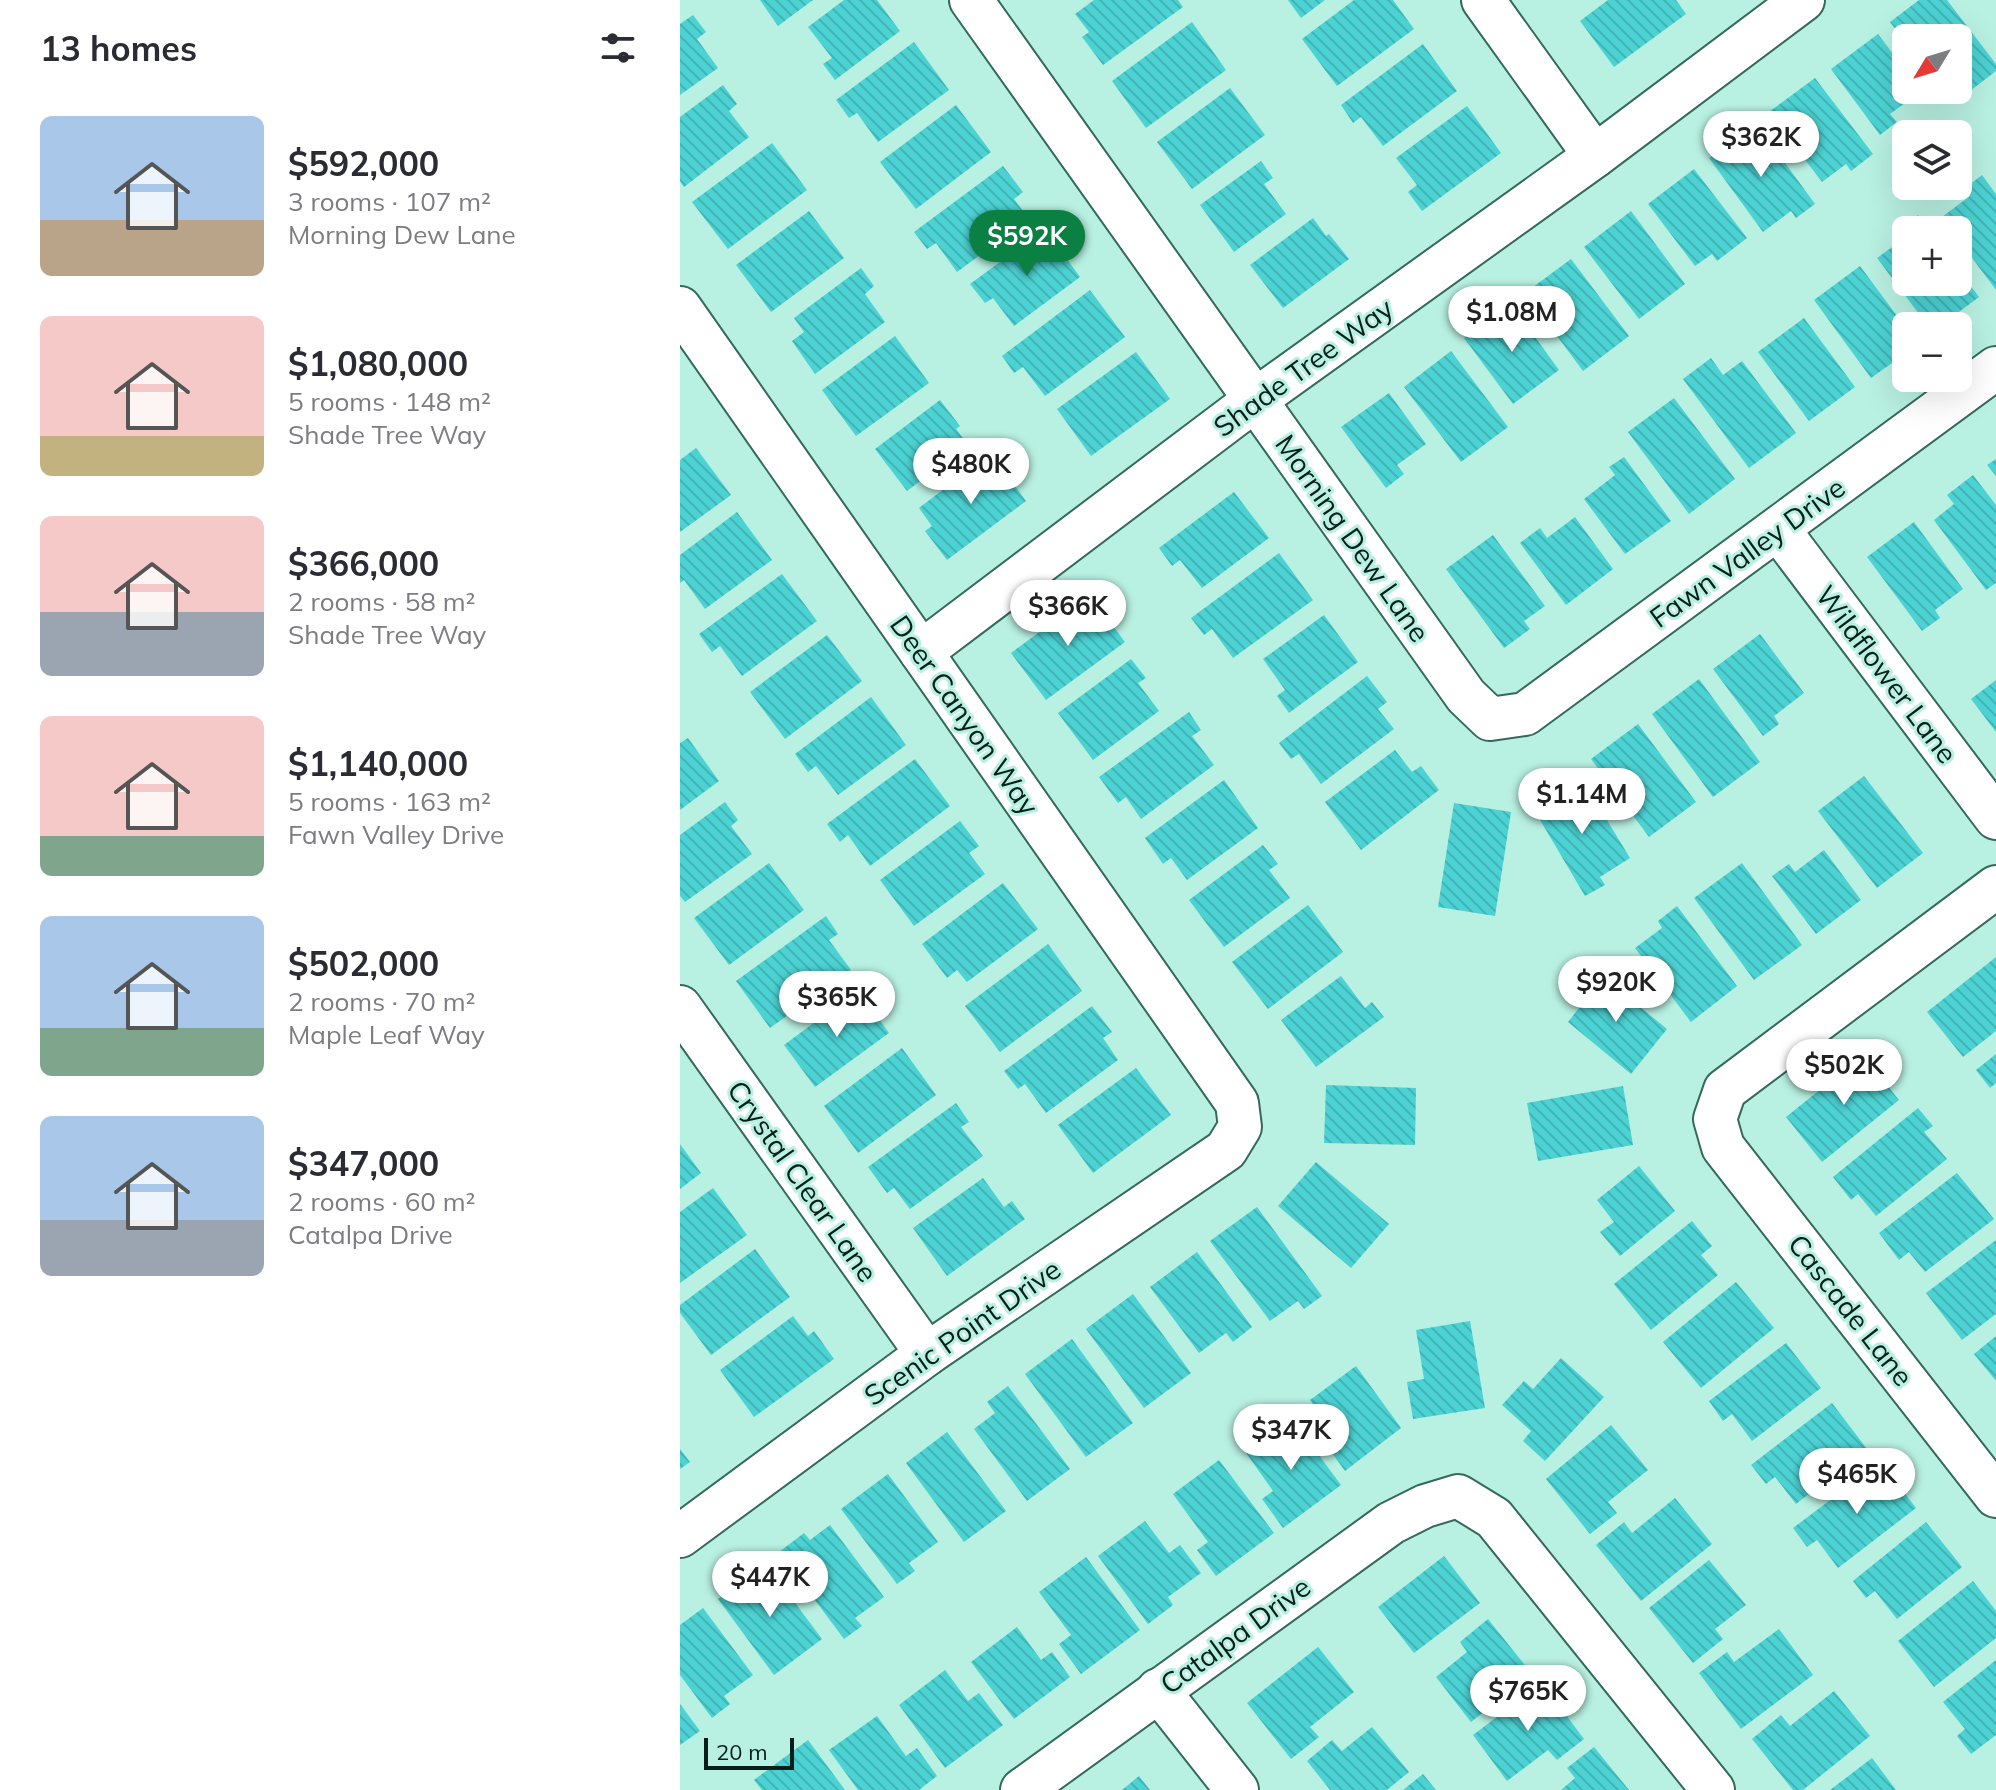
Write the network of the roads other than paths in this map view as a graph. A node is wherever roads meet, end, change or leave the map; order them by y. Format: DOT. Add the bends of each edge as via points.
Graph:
graph roads {
  1 [pos="971,0"];
  2 [pos="1483,0"];
  3 [pos="1803,0"];
  4 [pos="1595,156"];
  5 [pos="680,308"];
  6 [pos="1996,368"];
  7 [pos="1255,400"];
  8 [pos="1778,529"];
  9 [pos="921,652"];
  10 [pos="1490,719"];
  11 [pos="1996,818"];
  12 [pos="1996,887"];
  13 [pos="680,1007"];
  14 [pos="1240,1127"];
  15 [pos="927,1354"];
  16 [pos="1996,1496"];
  17 [pos="680,1536"];
  18 [pos="1158,1690"];
  19 [pos="1022,1790"];
  20 [pos="1237,1790"];
  21 [pos="1713,1790"];
  1 -- 7 [label="street, Morning Dew Lane"];
  2 -- 4 [label="street"];
  3 -- 4 [label="street, Shade Tree Way"];
  4 -- 7 [label="street, Shade Tree Way"];
  5 -- 9 [label="street, Deer Canyon Way"];
  6 -- 8 [label="street, Fawn Valley Drive"];
  7 -- 9 [label="street, Shade Tree Way"];
  7 -- 10 [label="street, Morning Dew Lane" via="1466,696"];
  8 -- 10 [label="street, Fawn Valley Drive" via="1525,714"];
  8 -- 11 [label="street, Wildflower Lane"];
  9 -- 14 [label="street, Deer Canyon Way" via="1237,1103"];
  12 -- 16 [label="street, Cascade Lane" via="1725,1090 1715,1119 1723,1147"];
  13 -- 15 [label="street, Crystal Clear Lane"];
  14 -- 15 [label="street, Scenic Point Drive" via="1226,1150"];
  15 -- 17 [label="street, Scenic Point Drive"];
  18 -- 19 [label="street, Catalpa Drive"];
  18 -- 20 [label="street"];
  18 -- 21 [label="street, Catalpa Drive" via="1391,1523 1458,1496 1494,1518"];
}
